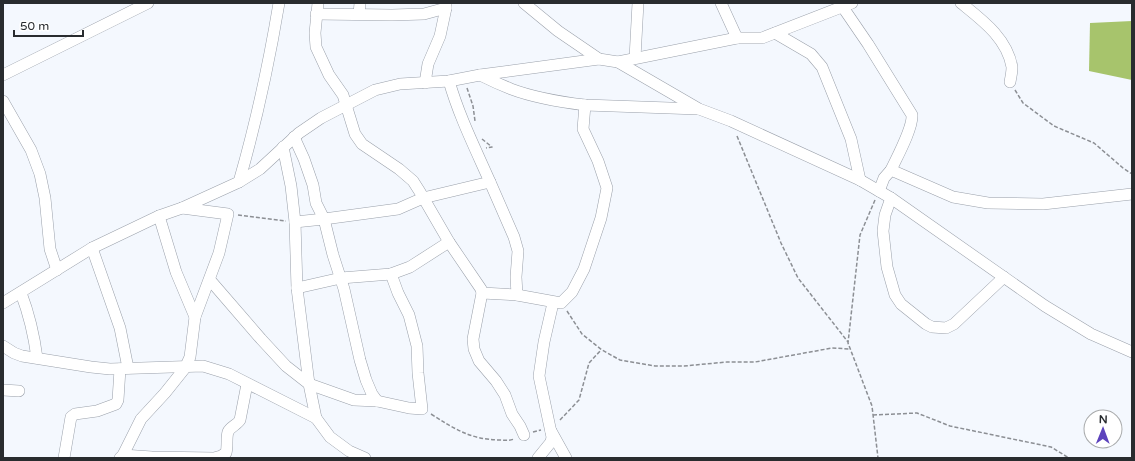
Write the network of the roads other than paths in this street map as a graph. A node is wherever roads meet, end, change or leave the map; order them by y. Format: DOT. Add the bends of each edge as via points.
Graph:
graph roads {
  1 [pos="148,3"];
  2 [pos="279,3"];
  3 [pos="524,3"];
  4 [pos="638,3"];
  5 [pos="720,3"];
  6 [pos="961,3"];
  7 [pos="847,5"];
  8 [pos="446,6"];
  9 [pos="317,9"];
  10 [pos="359,9"];
  11 [pos="775,33"];
  12 [pos="737,38"];
  13 [pos="599,58"];
  14 [pos="635,58"];
  15 [pos="618,62"];
  16 [pos="480,74"];
  17 [pos="3,75"];
  18 [pos="449,81"];
  19 [pos="1010,82"];
  20 [pos="426,83"];
  21 [pos="3,101"];
  22 [pos="346,105"];
  23 [pos="585,105"];
  24 [pos="699,109"];
  25 [pos="294,137"];
  26 [pos="283,147"];
  27 [pos="891,170"];
  28 [pos="860,180"];
  29 [pos="239,182"];
  30 [pos="490,182"];
  31 [pos="879,191"];
  32 [pos="1132,194"];
  33 [pos="423,198"];
  34 [pos="891,198"];
  35 [pos="182,208"];
  36 [pos="159,216"];
  37 [pos="324,220"];
  38 [pos="295,222"];
  39 [pos="449,242"];
  40 [pos="92,248"];
  41 [pos="57,270"];
  42 [pos="391,274"];
  43 [pos="1004,277"];
  44 [pos="341,278"];
  45 [pos="210,280"];
  46 [pos="297,288"];
  47 [pos="21,293"];
  48 [pos="482,293"];
  49 [pos="517,295"];
  50 [pos="3,303"];
  51 [pos="557,303"];
  52 [pos="196,317"];
  53 [pos="3,346"];
  54 [pos="1132,352"];
  55 [pos="37,358"];
  56 [pos="184,368"];
  57 [pos="124,369"];
  58 [pos="247,384"];
  59 [pos="309,384"];
  60 [pos="3,390"];
  61 [pos="19,391"];
  62 [pos="377,400"];
  63 [pos="316,418"];
  64 [pos="552,431"];
  65 [pos="524,435"];
  66 [pos="121,457"];
  67 [pos="64,458"];
  68 [pos="365,458"];
  69 [pos="538,458"];
  70 [pos="566,458"];
  1 -- 17 [label="street"];
  2 -- 29 [label="street" via="251,138"];
  3 -- 13 [label="street" via="558,31"];
  4 -- 14 [label="street"];
  5 -- 12 [label="street"];
  6 -- 19 [label="street" via="984,22 1006,47 1012,68"];
  7 -- 11 [label="street"];
  7 -- 27 [label="street" via="912,115 908,134"];
  8 -- 10 [label="street" via="424,14 392,15"];
  8 -- 20 [label="street" via="440,36 428,64"];
  9 -- 10 [label="street"];
  9 -- 22 [label="street" via="316,47"];
  11 -- 12 [label="street" via="762,38"];
  11 -- 28 [label="street" via="811,54 822,67 851,139"];
  12 -- 14 [label="street"];
  13 -- 15 [label="street"];
  13 -- 16 [label="street"];
  14 -- 15 [label="street"];
  15 -- 24 [label="street"];
  16 -- 18 [label="street"];
  16 -- 23 [label="street" via="529,95"];
  18 -- 20 [label="street"];
  18 -- 30 [label="street" via="455,102"];
  20 -- 22 [label="street" via="389,86"];
  21 -- 41 [label="street" via="31,150 40,174 50,249"];
  22 -- 25 [label="street" via="321,118"];
  22 -- 33 [label="street" via="355,134 362,144 399,169 412,181"];
  23 -- 24 [label="street"];
  23 -- 51 [label="street" via="583,129 608,188 584,269 572,292"];
  24 -- 28 [label="street"];
  25 -- 26 [label="street"];
  25 -- 37 [label="street"];
  26 -- 29 [label="street" via="272,160"];
  26 -- 38 [label="street"];
  27 -- 31 [label="street" via="884,178"];
  27 -- 32 [label="street" via="953,197 988,203 1043,204"];
  28 -- 31 [label="street"];
  29 -- 35 [label="street"];
  30 -- 33 [label="street"];
  30 -- 49 [label="street" via="518,251"];
  31 -- 34 [label="street"];
  33 -- 37 [label="street" via="398,209"];
  33 -- 39 [label="street"];
  34 -- 43 [label="street"];
  34 -- 43 [label="street" via="884,215 883,231 887,267 901,304 926,324 946,328 954,324"];
  35 -- 36 [label="street"];
  35 -- 45 [label="street" via="228,214 223,240"];
  36 -- 40 [label="street"];
  36 -- 52 [label="street" via="176,272"];
  37 -- 38 [label="street"];
  37 -- 44 [label="street"];
  38 -- 46 [label="street"];
  39 -- 42 [label="street" via="410,267"];
  39 -- 48 [label="street"];
  40 -- 41 [label="street"];
  40 -- 57 [label="street" via="120,328"];
  41 -- 47 [label="street"];
  42 -- 44 [label="street"];
  42 -- 62 [label="street" via="409,315 417,346 422,409"];
  43 -- 54 [label="street" via="1091,334"];
  44 -- 46 [label="street"];
  44 -- 62 [label="street" via="360,360 366,380"];
  45 -- 52 [label="street"];
  45 -- 59 [label="street" via="281,361"];
  46 -- 59 [label="street"];
  47 -- 50 [label="street"];
  47 -- 55 [label="street" via="28,312"];
  48 -- 49 [label="street"];
  48 -- 65 [label="street" via="473,339 474,349 479,362 505,395"];
  49 -- 51 [label="street"];
  51 -- 64 [label="street" via="544,342 539,376"];
  52 -- 56 [label="street" via="190,357"];
  53 -- 55 [label="street" via="14,354"];
  55 -- 57 [label="street" via="91,367"];
  56 -- 57 [label="street"];
  56 -- 58 [label="street" via="203,366 229,374"];
  56 -- 66 [label="street" via="165,394 141,419"];
  57 -- 67 [label="street" via="116,404 97,411 75,414 72,417"];
  58 -- 63 [label="street"];
  58 -- 66 [label="street" via="240,420 238,425 228,432 228,448 221,456"];
  59 -- 62 [label="street" via="354,400"];
  59 -- 63 [label="street"];
  60 -- 61 [label="street"];
  63 -- 68 [label="street" via="330,437 349,451"];
  64 -- 69 [label="street" via="551,442"];
  64 -- 70 [label="street"];
}
